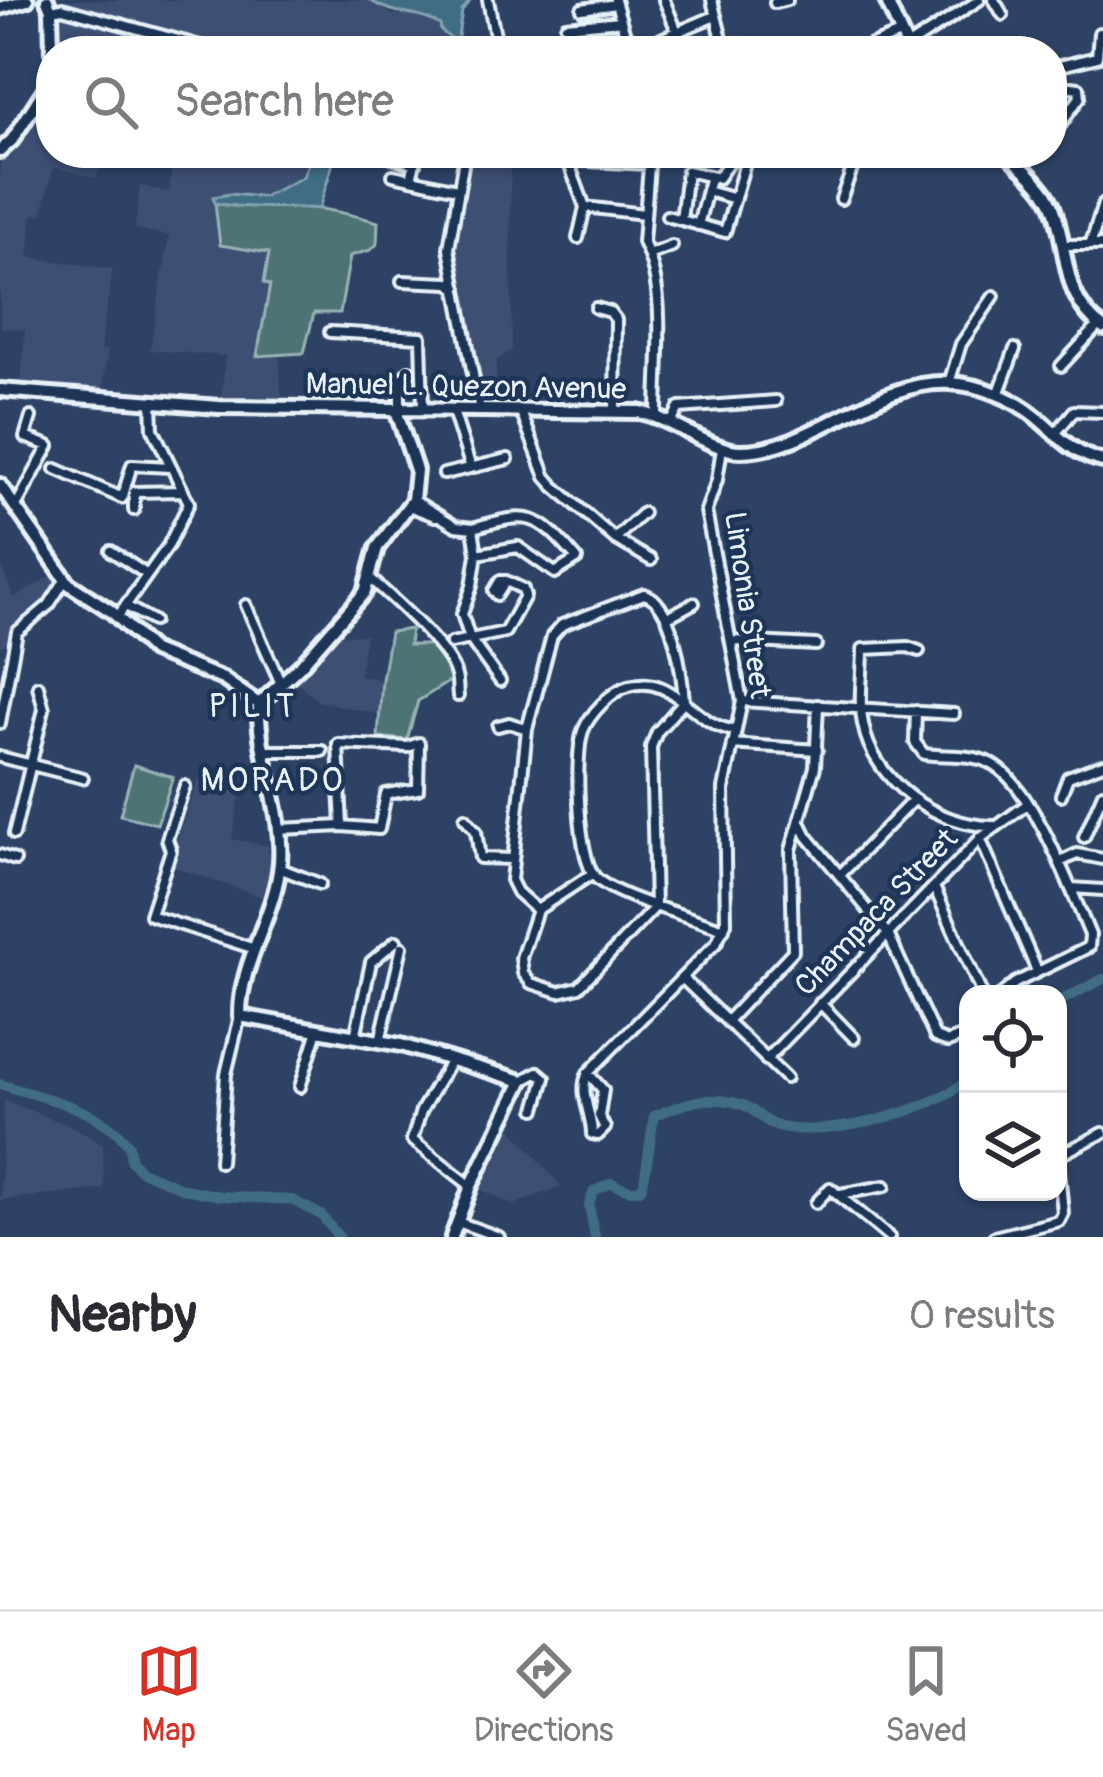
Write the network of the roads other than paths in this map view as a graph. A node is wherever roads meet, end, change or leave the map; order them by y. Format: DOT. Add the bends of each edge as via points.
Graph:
graph roads {
  1 [pos="488,0"];
  2 [pos="664,0"];
  3 [pos="712,0"];
  4 [pos="787,0"];
  5 [pos="886,0"];
  6 [pos="979,0"];
  7 [pos="994,0"];
  8 [pos="18,1"];
  9 [pos="616,2"];
  10 [pos="776,3"];
  11 [pos="56,5"];
  12 [pos="0,8"];
  13 [pos="582,9"];
  14 [pos="1003,15"];
  15 [pos="715,16"];
  16 [pos="621,21"];
  17 [pos="566,26"];
  18 [pos="1099,33"];
  19 [pos="900,34"];
  20 [pos="53,36"];
  21 [pos="154,36"];
  22 [pos="495,36"];
  23 [pos="626,36"];
  24 [pos="674,36"];
  25 [pos="721,36"];
  26 [pos="895,36"];
  27 [pos="927,36"];
  28 [pos="1067,64"];
  29 [pos="1071,87"];
  30 [pos="36,103"];
  31 [pos="1067,116"];
  32 [pos="0,151"];
  33 [pos="414,168"];
  34 [pos="462,168"];
  35 [pos="570,168"];
  36 [pos="649,168"];
  37 [pos="727,168"];
  38 [pos="744,168"];
  39 [pos="852,168"];
  40 [pos="1022,168"];
  41 [pos="393,175"];
  42 [pos="411,178"];
  43 [pos="710,179"];
  44 [pos="457,189"];
  45 [pos="707,191"];
  46 [pos="735,199"];
  47 [pos="841,199"];
  48 [pos="1103,204"];
  49 [pos="584,207"];
  50 [pos="644,214"];
  51 [pos="667,216"];
  52 [pos="681,220"];
  53 [pos="698,225"];
  54 [pos="578,238"];
  55 [pos="1091,243"];
  56 [pos="1061,245"];
  57 [pos="1103,245"];
  58 [pos="672,246"];
  59 [pos="651,254"];
  60 [pos="402,281"];
  61 [pos="459,288"];
  62 [pos="994,296"];
  63 [pos="596,308"];
  64 [pos="1100,321"];
  65 [pos="330,332"];
  66 [pos="1015,349"];
  67 [pos="1061,366"];
  68 [pos="409,371"];
  69 [pos="950,383"];
  70 [pos="0,390"];
  71 [pos="998,394"];
  72 [pos="776,401"];
  73 [pos="152,402"];
  74 [pos="398,410"];
  75 [pos="423,411"];
  76 [pos="453,411"];
  77 [pos="480,411"];
  78 [pos="521,412"];
  79 [pos="615,412"];
  80 [pos="1103,412"];
  81 [pos="657,416"];
  82 [pos="31,417"];
  83 [pos="672,421"];
  84 [pos="1055,434"];
  85 [pos="722,448"];
  86 [pos="508,459"];
  87 [pos="1103,461"];
  88 [pos="170,467"];
  89 [pos="471,467"];
  90 [pos="56,469"];
  91 [pos="444,474"];
  92 [pos="0,485"];
  93 [pos="183,491"];
  94 [pos="411,503"];
  95 [pos="16,506"];
  96 [pos="134,510"];
  97 [pos="643,513"];
  98 [pos="473,528"];
  99 [pos="615,539"];
  100 [pos="111,551"];
  101 [pos="477,554"];
  102 [pos="651,560"];
  103 [pos="146,574"];
  104 [pos="371,579"];
  105 [pos="64,580"];
  106 [pos="506,581"];
  107 [pos="694,603"];
  108 [pos="127,605"];
  109 [pos="246,605"];
  110 [pos="118,616"];
  111 [pos="668,617"];
  112 [pos="153,621"];
  113 [pos="470,639"];
  114 [pos="734,641"];
  115 [pos="451,643"];
  116 [pos="815,645"];
  117 [pos="919,651"];
  118 [pos="10,661"];
  119 [pos="0,666"];
  120 [pos="500,681"];
  121 [pos="281,684"];
  122 [pos="38,686"];
  123 [pos="458,696"];
  124 [pos="685,700"];
  125 [pos="742,701"];
  126 [pos="260,704"];
  127 [pos="818,705"];
  128 [pos="862,707"];
  129 [pos="916,711"];
  130 [pos="954,714"];
  131 [pos="0,723"];
  132 [pos="499,726"];
  133 [pos="527,729"];
  134 [pos="736,730"];
  135 [pos="732,744"];
  136 [pos="817,750"];
  137 [pos="263,751"];
  138 [pos="322,751"];
  139 [pos="0,757"];
  140 [pos="32,764"];
  141 [pos="1103,764"];
  142 [pos="83,778"];
  143 [pos="185,786"];
  144 [pos="1103,793"];
  145 [pos="1061,795"];
  146 [pos="914,799"];
  147 [pos="1026,805"];
  148 [pos="466,818"];
  149 [pos="800,820"];
  150 [pos="975,825"];
  151 [pos="342,826"];
  152 [pos="996,826"];
  153 [pos="280,829"];
  154 [pos="14,834"];
  155 [pos="807,836"];
  156 [pos="1084,836"];
  157 [pos="980,838"];
  158 [pos="792,840"];
  159 [pos="0,855"];
  160 [pos="512,859"];
  161 [pos="15,860"];
  162 [pos="1103,860"];
  163 [pos="1060,862"];
  164 [pos="279,868"];
  165 [pos="592,874"];
  166 [pos="839,875"];
  167 [pos="320,884"];
  168 [pos="934,887"];
  169 [pos="1071,888"];
  170 [pos="1103,890"];
  171 [pos="655,903"];
  172 [pos="537,910"];
  173 [pos="724,929"];
  174 [pos="888,934"];
  175 [pos="255,949"];
  176 [pos="1037,971"];
  177 [pos="682,978"];
  178 [pos="978,985"];
  179 [pos="1016,985"];
  180 [pos="820,1003"];
  181 [pos="240,1016"];
  182 [pos="727,1022"];
  183 [pos="318,1029"];
  184 [pos="355,1037"];
  185 [pos="959,1037"];
  186 [pos="854,1038"];
  187 [pos="380,1041"];
  188 [pos="451,1060"];
  189 [pos="766,1060"];
  190 [pos="588,1073"];
  191 [pos="786,1078"];
  192 [pos="522,1081"];
  193 [pos="299,1087"];
  194 [pos="536,1109"];
  195 [pos="1103,1133"];
  196 [pos="1067,1153"];
  197 [pos="220,1162"];
  198 [pos="471,1186"];
  199 [pos="885,1186"];
  200 [pos="839,1194"];
  201 [pos="1061,1201"];
  202 [pos="816,1203"];
  203 [pos="458,1222"];
  204 [pos="1034,1233"];
  205 [pos="452,1237"];
  206 [pos="499,1237"];
  207 [pos="889,1237"];
  208 [pos="994,1237"];
  1 -- 22 [label="street"];
  2 -- 24 [label="street"];
  3 -- 15 [label="street"];
  4 -- 10 [label="street"];
  5 -- 19 [label="street"];
  6 -- 27 [label="street"];
  7 -- 14 [label="street"];
  8 -- 12 [label="street"];
  9 -- 13 [label="street"];
  9 -- 16 [label="street"];
  11 -- 20 [label="street"];
  11 -- 21 [label="street"];
  15 -- 24 [label="street"];
  15 -- 25 [label="street"];
  16 -- 17 [label="street"];
  16 -- 23 [label="street"];
  18 -- 28 [label="street" via="1097,57"];
  19 -- 26 [label="street"];
  29 -- 31 [label="street" via="1080,97"];
  30 -- 32 [label="street"];
  33 -- 42 [label="street"];
  34 -- 44 [label="street"];
  35 -- 49 [label="street"];
  36 -- 50 [label="street"];
  37 -- 43 [label="street"];
  38 -- 46 [label="street"];
  39 -- 47 [label="street"];
  40 -- 56 [label="street" via="1045,191"];
  41 -- 42 [label="street"];
  42 -- 44 [label="street"];
  43 -- 45 [label="street"];
  43 -- 52 [label="street" via="687,170"];
  44 -- 61 [label="street" via="449,248"];
  45 -- 46 [label="street"];
  45 -- 53 [label="street"];
  46 -- 53 [label="street" via="725,232"];
  48 -- 55 [label="street"];
  49 -- 50 [label="street"];
  49 -- 54 [label="street"];
  50 -- 59 [label="street"];
  51 -- 52 [label="street"];
  52 -- 53 [label="street"];
  55 -- 56 [label="street"];
  55 -- 57 [label="street"];
  56 -- 64 [label="street" via="1071,289"];
  58 -- 59 [label="street"];
  59 -- 81 [label="street"];
  60 -- 61 [label="street"];
  61 -- 77 [label="street"];
  62 -- 69 [label="street" via="961,344"];
  63 -- 79 [label="street" via="616,320"];
  64 -- 67 [label="street"];
  65 -- 75 [label="street" via="421,337"];
  66 -- 71 [label="street"];
  68 -- 74 [label="street"];
  69 -- 71 [label="street"];
  69 -- 85 [label="street" via="894,393 764,448"];
  70 -- 73 [label="street, Manuel L. Quezon Avenue"];
  71 -- 84 [label="street"];
  72 -- 83 [label="street" via="679,408"];
  73 -- 74 [label="street, Manuel L. Quezon Avenue"];
  73 -- 88 [label="street" via="153,429"];
  74 -- 75 [label="street, Manuel L. Quezon Avenue"];
  74 -- 94 [label="street" via="416,470"];
  75 -- 76 [label="street, Manuel L. Quezon Avenue"];
  76 -- 77 [label="street, Manuel L. Quezon Avenue"];
  76 -- 89 [label="street"];
  77 -- 78 [label="street, Manuel L. Quezon Avenue"];
  78 -- 79 [label="street, Manuel L. Quezon Avenue"];
  78 -- 99 [label="street" via="546,477"];
  79 -- 81 [label="street, Manuel L. Quezon Avenue"];
  80 -- 84 [label="street" via="1074,411"];
  81 -- 83 [label="street, Manuel L. Quezon Avenue"];
  82 -- 95 [label="street" via="25,437 49,446"];
  83 -- 85 [label="street, Manuel L. Quezon Avenue"];
  84 -- 87 [label="street"];
  85 -- 114 [label="street, Limonia Street" via="706,511"];
  86 -- 89 [label="street"];
  88 -- 90 [label="street" via="132,465 118,496"];
  88 -- 93 [label="street"];
  89 -- 91 [label="street"];
  92 -- 95 [label="street"];
  93 -- 96 [label="street" via="134,492"];
  93 -- 103 [label="street" via="188,507"];
  94 -- 98 [label="street"];
  94 -- 104 [label="street" via="377,548"];
  95 -- 105 [label="street"];
  97 -- 99 [label="street"];
  98 -- 101 [label="street"];
  98 -- 101 [label="street" via="527,516 576,562 554,573 518,547"];
  99 -- 102 [label="street"];
  100 -- 103 [label="street"];
  101 -- 113 [label="street" via="462,614"];
  103 -- 108 [label="street"];
  104 -- 121 [label="street"];
  104 -- 123 [label="street" via="446,659"];
  105 -- 110 [label="street"];
  105 -- 118 [label="street" via="17,632"];
  106 -- 113 [label="street" via="525,596 505,632"];
  107 -- 111 [label="street"];
  108 -- 110 [label="street"];
  108 -- 112 [label="street"];
  109 -- 121 [label="street"];
  110 -- 126 [label="street" via="153,651 236,685"];
  111 -- 124 [label="street"];
  111 -- 133 [label="street" via="644,593 562,625"];
  113 -- 115 [label="street"];
  113 -- 120 [label="street"];
  114 -- 116 [label="street"];
  114 -- 125 [label="street, Limonia Street"];
  117 -- 128 [label="street" via="863,649"];
  118 -- 119 [label="street"];
  118 -- 131 [label="street"];
  121 -- 126 [label="street"];
  122 -- 140 [label="street" via="44,710"];
  124 -- 134 [label="street"];
  124 -- 165 [label="street" via="656,684 631,685 585,727 583,843"];
  124 -- 171 [label="street" via="651,747"];
  125 -- 127 [label="street"];
  125 -- 134 [label="street, Limonia Street"];
  126 -- 137 [label="street"];
  127 -- 128 [label="street"];
  127 -- 136 [label="street"];
  128 -- 129 [label="street"];
  128 -- 146 [label="street" via="876,758"];
  129 -- 130 [label="street"];
  129 -- 147 [label="street" via="920,751 995,765"];
  132 -- 133 [label="street"];
  133 -- 160 [label="street"];
  134 -- 135 [label="street, Limonia Street"];
  135 -- 136 [label="street"];
  135 -- 173 [label="street, Limonia Street" via="724,789"];
  136 -- 149 [label="street"];
  137 -- 138 [label="street"];
  137 -- 153 [label="street"];
  139 -- 140 [label="street"];
  140 -- 142 [label="street"];
  140 -- 154 [label="street"];
  141 -- 145 [label="street" via="1068,777"];
  143 -- 175 [label="street" via="150,915"];
  144 -- 156 [label="street"];
  146 -- 150 [label="street" via="945,819"];
  146 -- 166 [label="street"];
  147 -- 152 [label="street, Champaca Street"];
  147 -- 163 [label="street"];
  148 -- 160 [label="street" via="480,858"];
  149 -- 155 [label="street"];
  149 -- 158 [label="street"];
  150 -- 152 [label="street"];
  150 -- 157 [label="street"];
  151 -- 151 [label="street" via="379,829 386,794 418,790 419,743 338,744"];
  151 -- 153 [label="street"];
  152 -- 157 [label="street, Champaca Street"];
  153 -- 164 [label="street"];
  155 -- 158 [label="street"];
  155 -- 166 [label="street"];
  157 -- 168 [label="street, Champaca Street"];
  157 -- 176 [label="street"];
  158 -- 182 [label="street" via="793,951"];
  159 -- 161 [label="street"];
  160 -- 172 [label="street" via="512,886"];
  162 -- 163 [label="street" via="1077,854"];
  163 -- 169 [label="street"];
  164 -- 167 [label="street"];
  164 -- 175 [label="street"];
  165 -- 171 [label="street"];
  165 -- 172 [label="street"];
  166 -- 174 [label="street"];
  168 -- 174 [label="street, Champaca Street"];
  168 -- 178 [label="street"];
  169 -- 170 [label="street"];
  169 -- 176 [label="street" via="1089,947"];
  171 -- 172 [label="street" via="566,992 531,982 521,968"];
  171 -- 173 [label="street"];
  173 -- 177 [label="street"];
  174 -- 180 [label="street, Champaca Street"];
  174 -- 185 [label="street" via="934,1037"];
  175 -- 181 [label="street"];
  176 -- 179 [label="street"];
  177 -- 182 [label="street"];
  177 -- 190 [label="street"];
  180 -- 186 [label="street"];
  180 -- 189 [label="street, Champaca Street"];
  181 -- 183 [label="street"];
  181 -- 197 [label="street"];
  182 -- 189 [label="street"];
  183 -- 184 [label="street"];
  183 -- 193 [label="street"];
  184 -- 187 [label="street"];
  184 -- 187 [label="street" via="371,962 399,944"];
  187 -- 188 [label="street"];
  188 -- 192 [label="street"];
  188 -- 198 [label="street" via="412,1140"];
  189 -- 191 [label="street"];
  190 -- 190 [label="street" via="584,1090 596,1117 603,1090"];
  192 -- 194 [label="street" via="543,1074"];
  192 -- 198 [label="street"];
  195 -- 196 [label="street"];
  198 -- 203 [label="street"];
  199 -- 200 [label="street"];
  200 -- 202 [label="street" via="826,1189"];
  200 -- 207 [label="street"];
  201 -- 204 [label="street" via="1062,1217"];
  203 -- 205 [label="street"];
  203 -- 206 [label="street"];
  204 -- 208 [label="street"];
}
